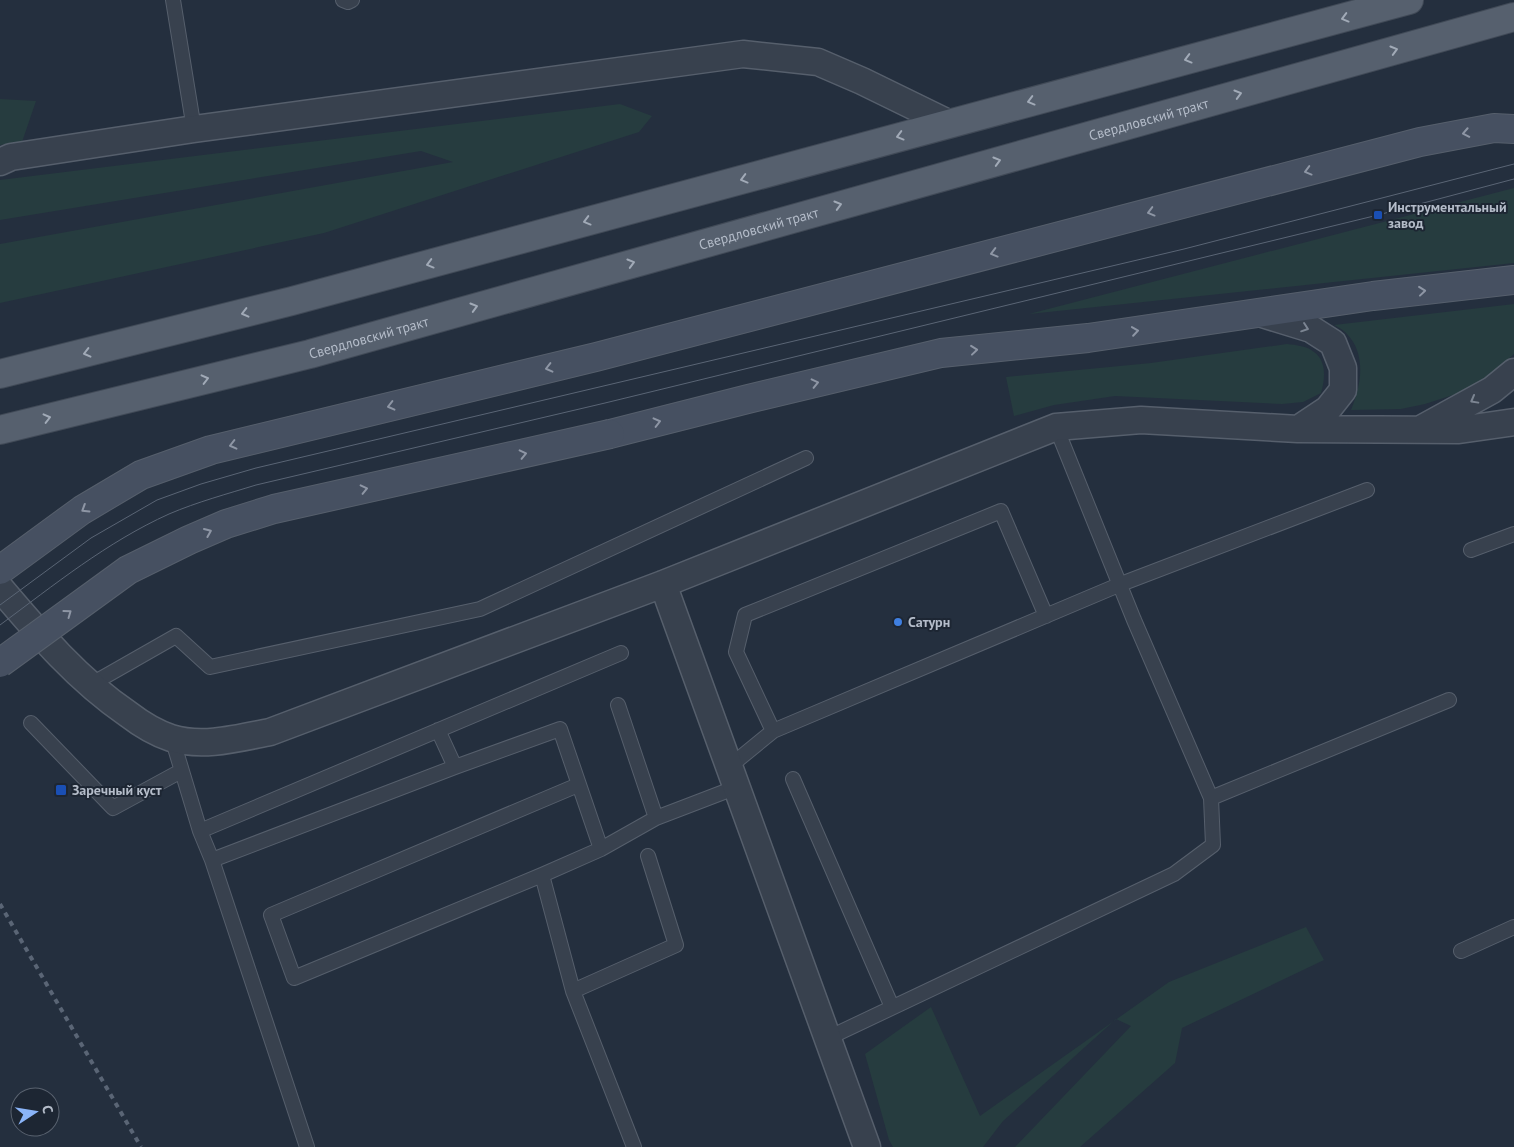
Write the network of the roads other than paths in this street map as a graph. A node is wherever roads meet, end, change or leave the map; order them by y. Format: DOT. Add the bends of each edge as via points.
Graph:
graph roads {
  1 [pos="173,0"];
  2 [pos="343,0"];
  3 [pos="352,0"];
  4 [pos="1409,0"];
  5 [pos="1514,17"];
  6 [pos="948,123"];
  7 [pos="194,129"];
  8 [pos="1514,130"];
  9 [pos="0,162"];
  10 [pos="1514,280"];
  11 [pos="1258,313"];
  12 [pos="1514,372"];
  13 [pos="0,374"];
  14 [pos="1514,422"];
  15 [pos="1056,427"];
  16 [pos="1298,429"];
  17 [pos="0,430"];
  18 [pos="1419,430"];
  19 [pos="806,458"];
  20 [pos="1367,490"];
  21 [pos="1514,534"];
  22 [pos="1471,550"];
  23 [pos="0,570"];
  24 [pos="663,584"];
  25 [pos="1121,584"];
  26 [pos="0,588"];
  27 [pos="1046,616"];
  28 [pos="621,653"];
  29 [pos="0,662"];
  30 [pos="90,685"];
  31 [pos="1449,700"];
  32 [pos="618,706"];
  33 [pos="31,723"];
  34 [pos="438,730"];
  35 [pos="773,731"];
  36 [pos="172,738"];
  37 [pos="455,767"];
  38 [pos="182,770"];
  39 [pos="733,777"];
  40 [pos="793,779"];
  41 [pos="578,785"];
  42 [pos="1211,798"];
  43 [pos="656,818"];
  44 [pos="200,831"];
  45 [pos="601,848"];
  46 [pos="648,856"];
  47 [pos="212,860"];
  48 [pos="542,875"];
  49 [pos="1514,927"];
  50 [pos="1461,951"];
  51 [pos="573,991"];
  52 [pos="892,1007"];
  53 [pos="828,1038"];
  54 [pos="307,1147"];
  55 [pos="634,1147"];
  56 [pos="867,1147"];
  1 -- 7 [label="lane"];
  2 -- 3 [label="lane"];
  4 -- 6 [label="main road, one-way"];
  17 -- 5 [label="main road, Свердловский тракт, one-way" via="310,354"];
  6 -- 7 [label="street" via="818,62 743,54"];
  6 -- 13 [label="main road, one-way" via="292,302"];
  7 -- 9 [label="street" via="11,157"];
  8 -- 23 [label="main road, one-way" via="1494,128 1420,142 596,357 211,450 141,475 82,510"];
  11 -- 10 [label="main road, one-way"];
  11 -- 16 [label="street, one-way" via="1311,329 1333,343 1343,368 1343,390 1328,409"];
  29 -- 11 [label="main road, one-way, bridge" via="128,570 226,524 274,509 610,434 941,353 1088,338"];
  12 -- 18 [label="street, one-way" via="1492,390"];
  14 -- 18 [label="street" via="1459,430"];
  15 -- 16 [label="street" via="1141,420"];
  15 -- 24 [label="street"];
  15 -- 25 [label="lane"];
  16 -- 18 [label="street"];
  19 -- 30 [label="lane" via="480,610 210,668 176,636"];
  20 -- 25 [label="lane"];
  21 -- 22 [label="lane"];
  24 -- 36 [label="street" via="270,732 209,742"];
  24 -- 39 [label="street"];
  25 -- 27 [label="lane"];
  25 -- 42 [label="lane"];
  26 -- 30 [label="street"];
  27 -- 35 [label="lane"];
  27 -- 35 [label="lane" via="1001,511 745,615 736,652"];
  28 -- 34 [label="lane"];
  30 -- 36 [label="street" via="144,725"];
  31 -- 42 [label="lane"];
  32 -- 43 [label="lane"];
  33 -- 38 [label="lane" via="113,808"];
  34 -- 37 [label="lane"];
  34 -- 44 [label="lane"];
  35 -- 39 [label="lane"];
  36 -- 38 [label="lane"];
  37 -- 41 [label="lane" via="560,730"];
  37 -- 47 [label="lane"];
  38 -- 44 [label="lane"];
  39 -- 43 [label="lane"];
  39 -- 53 [label="street"];
  40 -- 52 [label="lane"];
  41 -- 45 [label="lane"];
  41 -- 48 [label="lane" via="271,915 294,978"];
  42 -- 52 [label="lane" via="1213,845 1174,874"];
  43 -- 45 [label="lane"];
  44 -- 47 [label="lane"];
  45 -- 48 [label="lane"];
  46 -- 51 [label="lane" via="676,944"];
  47 -- 54 [label="lane"];
  48 -- 51 [label="lane"];
  49 -- 50 [label="lane"];
  51 -- 55 [label="lane"];
  52 -- 53 [label="lane"];
  53 -- 56 [label="street"];
}
